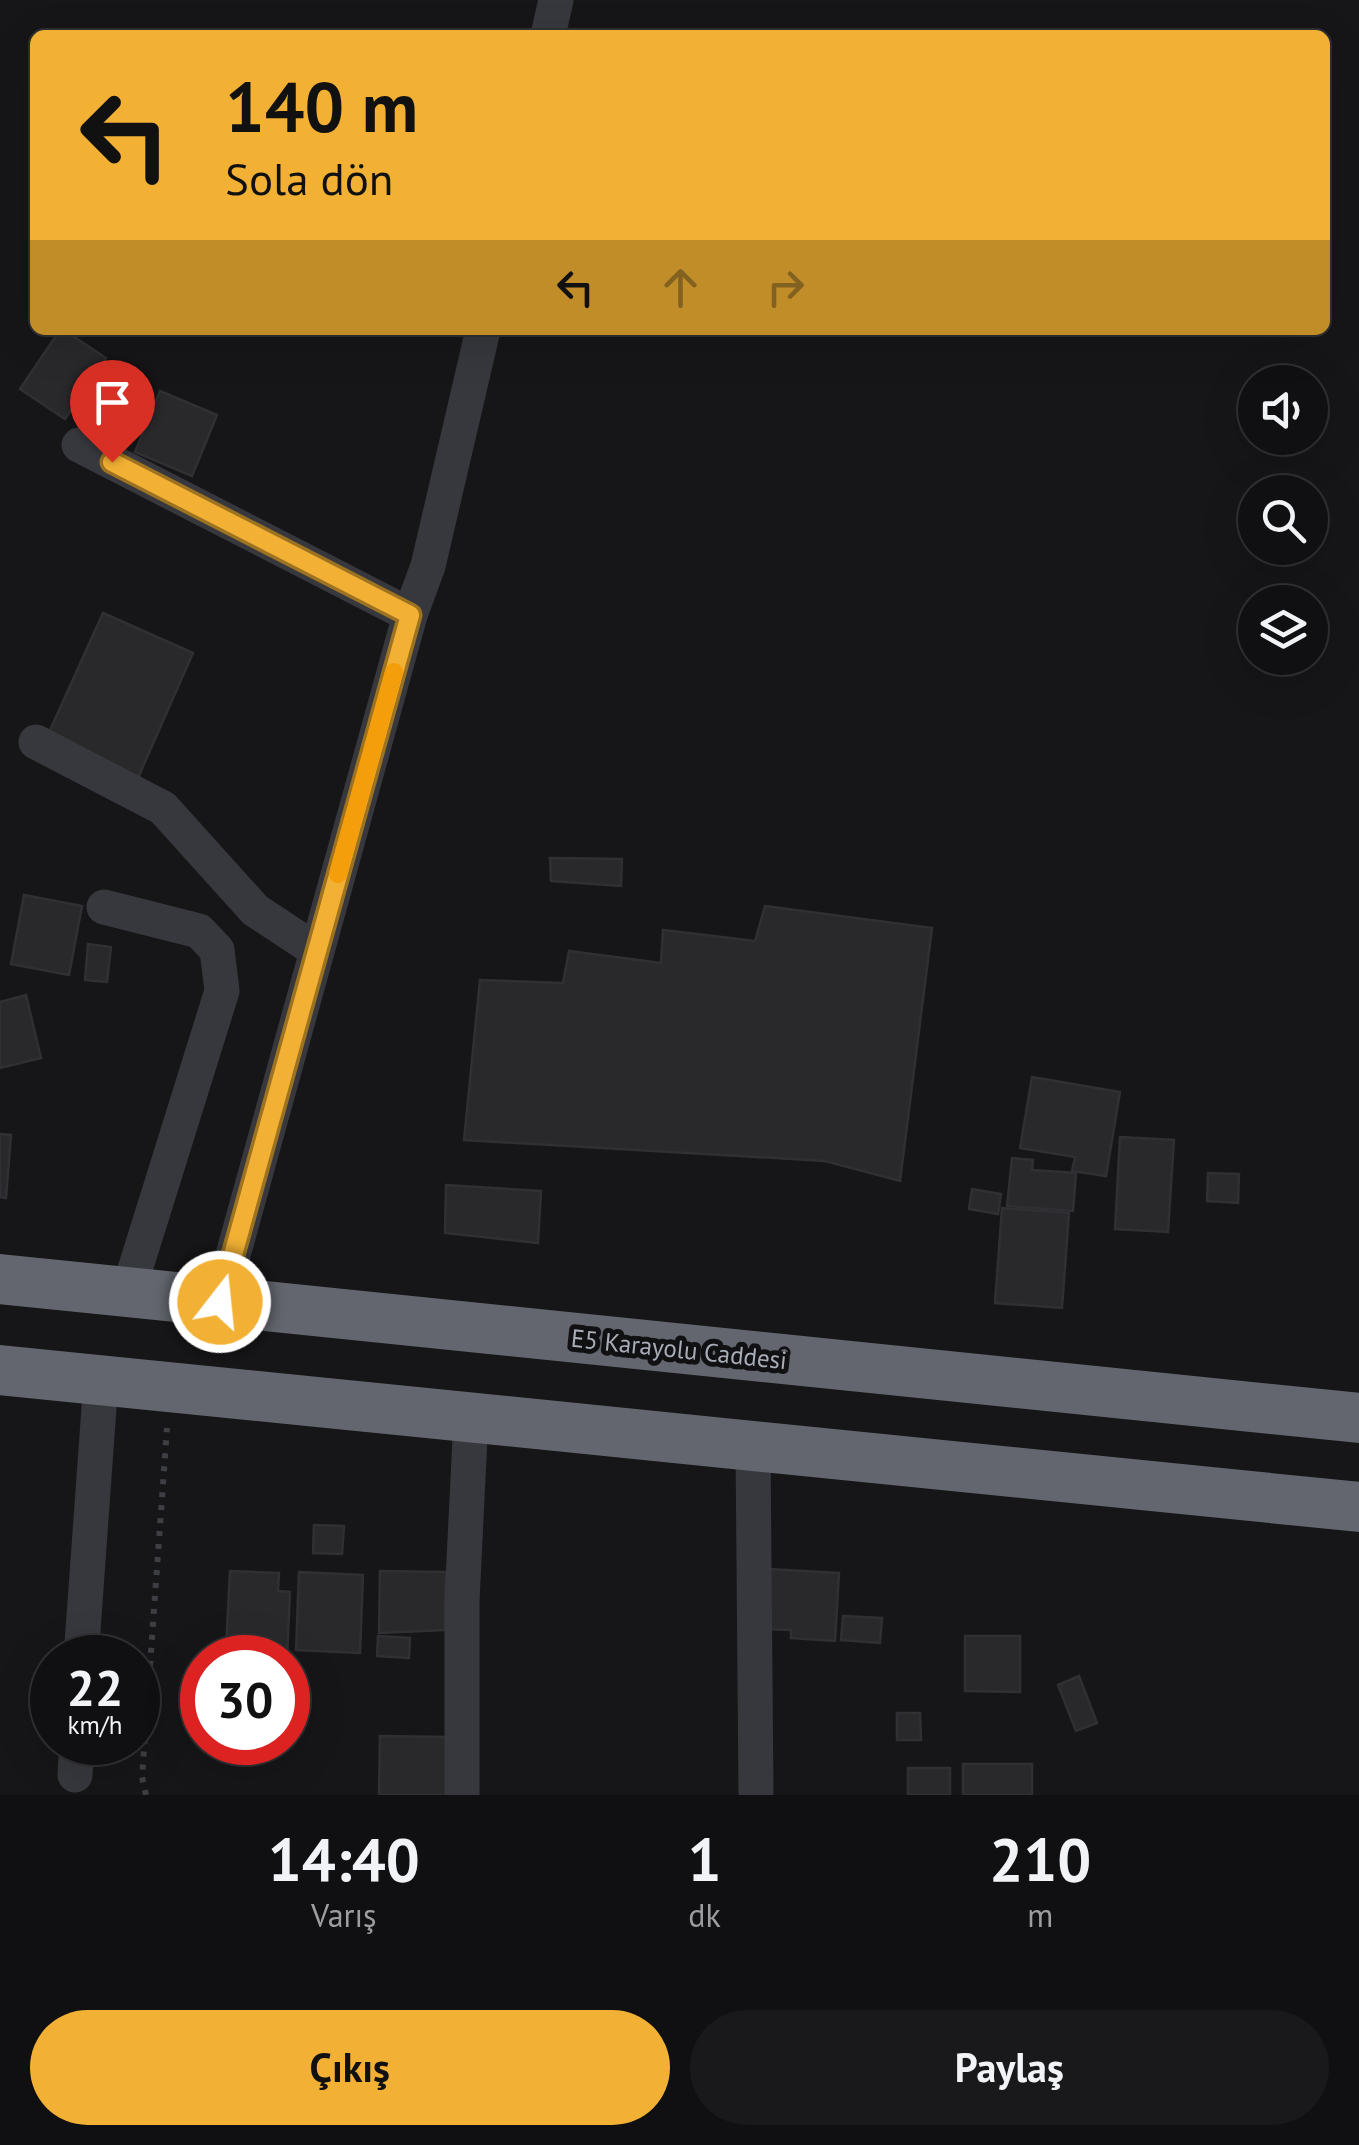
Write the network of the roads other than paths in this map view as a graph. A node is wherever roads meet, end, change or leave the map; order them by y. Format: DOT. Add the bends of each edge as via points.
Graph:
graph roads {
  1 [pos="556,0"];
  2 [pos="549,30"];
  3 [pos="482,335"];
  4 [pos="79,445"];
  5 [pos="410,615"];
  6 [pos="36,742"];
  7 [pos="104,906"];
  8 [pos="317,951"];
  9 [pos="0,1279"];
  10 [pos="128,1292"];
  11 [pos="220,1302"];
  12 [pos="0,1370"];
  13 [pos="101,1380"];
  14 [pos="470,1418"];
  15 [pos="1359,1418"];
  16 [pos="752,1446"];
  17 [pos="1359,1507"];
  18 [pos="83,1635"];
  19 [pos="462,1795"];
  20 [pos="756,1795"];
  1 -- 2 [label="street"];
  3 -- 5 [label="street" via="428,566"];
  4 -- 5 [label="street"];
  5 -- 8 [label="street"];
  6 -- 8 [label="street" via="162,808 254,910"];
  7 -- 10 [label="street" via="199,932 216,950 222,991"];
  8 -- 11 [label="street"];
  9 -- 10 [label="highway, E5 Karayolu Caddesi"];
  10 -- 11 [label="highway, E5 Karayolu Caddesi"];
  11 -- 15 [label="highway, E5 Karayolu Caddesi"];
  12 -- 13 [label="highway"];
  13 -- 14 [label="highway"];
  13 -- 18 [label="street"];
  14 -- 16 [label="highway"];
  14 -- 19 [label="street"];
  16 -- 17 [label="highway"];
  16 -- 20 [label="street"];
}
